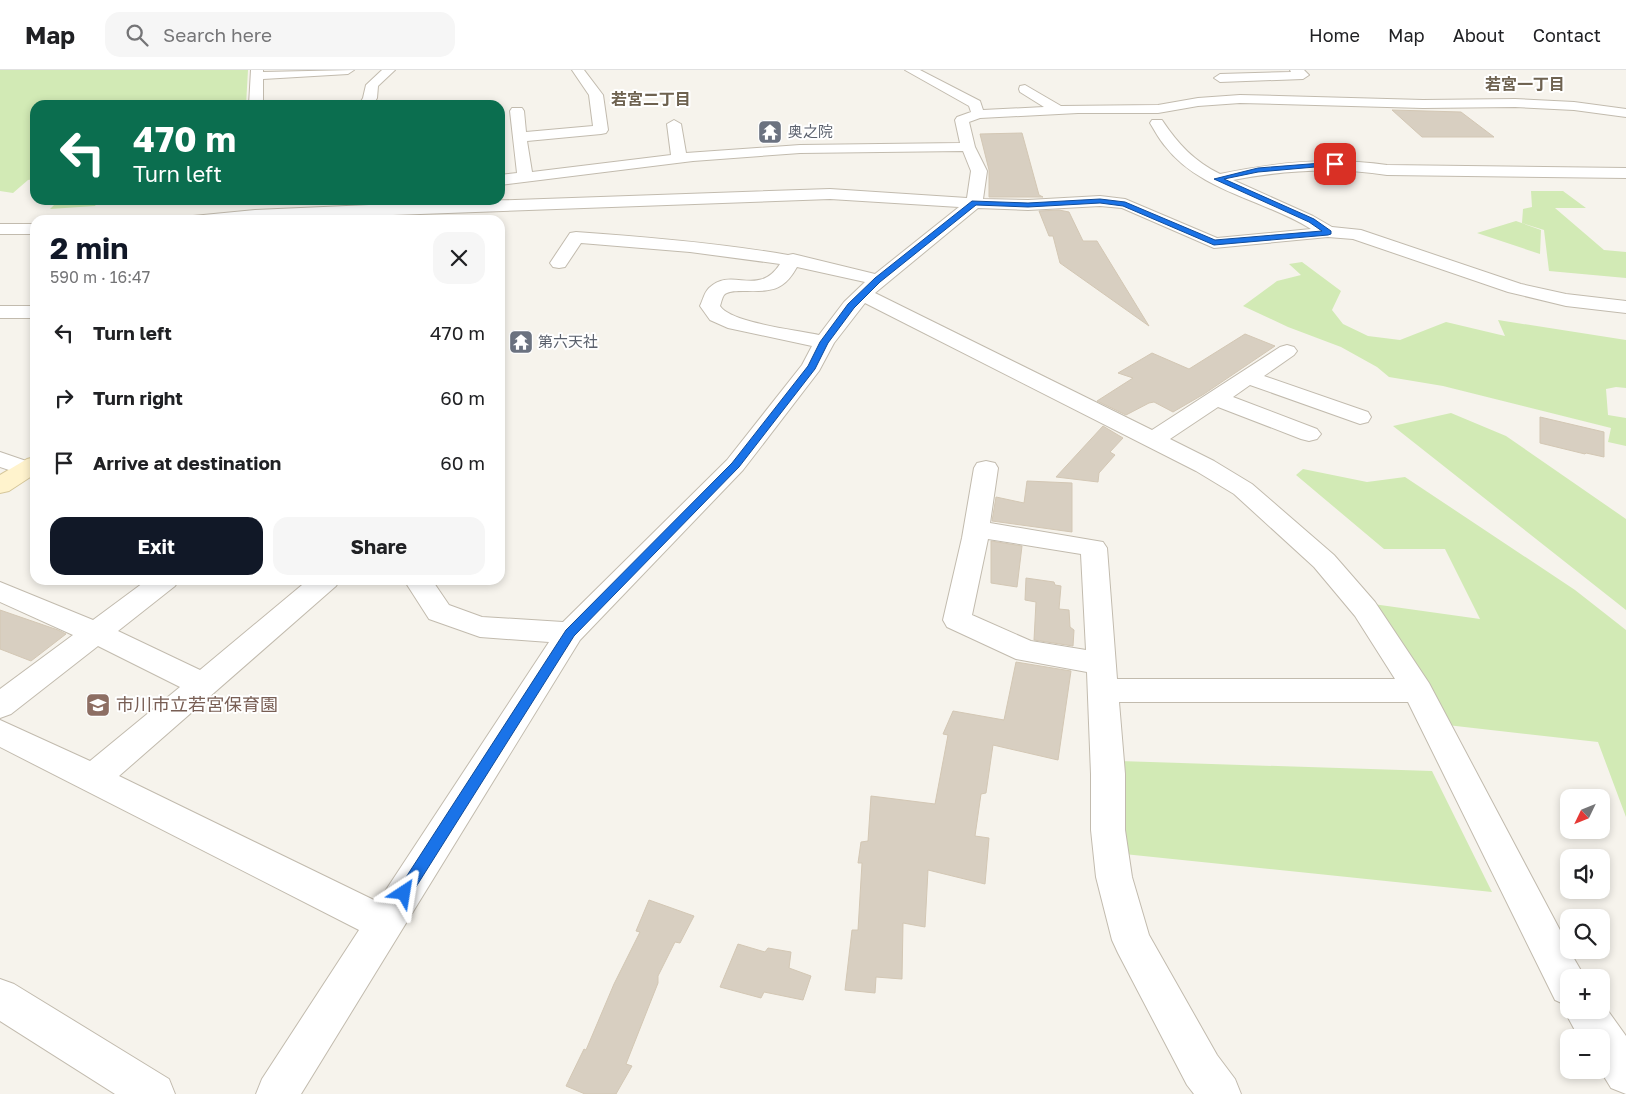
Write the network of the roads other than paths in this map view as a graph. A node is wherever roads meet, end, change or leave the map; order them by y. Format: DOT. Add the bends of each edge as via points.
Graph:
graph roads {
  1 [pos="348,70"];
  2 [pos="389,70"];
  3 [pos="578,70"];
  4 [pos="910,70"];
  5 [pos="1296,70"];
  6 [pos="257,73"];
  7 [pos="1025,90"];
  8 [pos="1240,99"];
  9 [pos="256,100"];
  10 [pos="369,100"];
  11 [pos="1059,110"];
  12 [pos="517,111"];
  13 [pos="1626,112"];
  14 [pos="978,114"];
  15 [pos="1157,123"];
  16 [pos="674,124"];
  17 [pos="519,137"];
  18 [pos="968,147"];
  19 [pos="679,159"];
  20 [pos="1626,173"];
  21 [pos="525,177"];
  22 [pos="505,179"];
  23 [pos="1218,179"];
  24 [pos="974,203"];
  25 [pos="259,205"];
  26 [pos="219,215"];
  27 [pos="366,215"];
  28 [pos="0,229"];
  29 [pos="30,229"];
  30 [pos="1328,232"];
  31 [pos="792,259"];
  32 [pos="559,263"];
  33 [pos="870,287"];
  34 [pos="1626,308"];
  35 [pos="0,312"];
  36 [pos="30,312"];
  37 [pos="824,342"];
  38 [pos="1287,351"];
  39 [pos="1248,377"];
  40 [pos="1216,398"];
  41 [pos="1360,417"];
  42 [pos="1309,434"];
  43 [pos="1153,440"];
  44 [pos="0,459"];
  45 [pos="30,467"];
  46 [pos="30,468"];
  47 [pos="986,468"];
  48 [pos="0,486"];
  49 [pos="977,529"];
  50 [pos="158,585"];
  51 [pos="320,585"];
  52 [pos="421,585"];
  53 [pos="0,590"];
  54 [pos="96,633"];
  55 [pos="570,633"];
  56 [pos="1101,677"];
  57 [pos="203,685"];
  58 [pos="1418,691"];
  59 [pos="0,706"];
  60 [pos="0,732"];
  61 [pos="93,778"];
  62 [pos="384,924"];
  63 [pos="1560,969"];
  64 [pos="0,998"];
  65 [pos="1590,1019"];
  66 [pos="1626,1073"];
  67 [pos="154,1094"];
  68 [pos="277,1094"];
  69 [pos="1220,1094"];
  1 -- 6 [label="street"];
  2 -- 10 [label="street" via="372,85"];
  3 -- 17 [label="street" via="596,96 601,130"];
  4 -- 14 [label="street" via="975,104"];
  5 -- 8 [label="street" via="1303,75 1216,76"];
  6 -- 9 [label="street"];
  7 -- 11 [label="street"];
  8 -- 11 [label="street" via="1158,109"];
  8 -- 13 [label="street" via="1515,104"];
  11 -- 14 [label="street"];
  12 -- 17 [label="street"];
  14 -- 18 [label="street" via="962,120"];
  15 -- 23 [label="street" via="1184,159"];
  16 -- 19 [label="street"];
  17 -- 21 [label="street"];
  18 -- 19 [label="street" via="800,149"];
  18 -- 24 [label="street" via="979,170"];
  19 -- 21 [label="street"];
  20 -- 23 [label="street" via="1387,170 1335,164 1258,170"];
  21 -- 22 [label="street"];
  23 -- 30 [label="street" via="1311,220"];
  24 -- 27 [label="street" via="830,194"];
  24 -- 30 [label="street" via="1028,205 1100,201 1125,204 1214,243"];
  24 -- 33 [label="street"];
  25 -- 26 [label="street"];
  25 -- 27 [label="street"];
  28 -- 29 [label="street"];
  30 -- 34 [label="street" via="1355,234 1515,288 1566,300"];
  31 -- 32 [label="street" via="576,237"];
  31 -- 33 [label="street"];
  31 -- 37 [label="street" via="776,282 733,285 716,292 710,306 712,312 735,324"];
  33 -- 37 [label="street"];
  33 -- 43 [label="street"];
  35 -- 36 [label="street"];
  37 -- 55 [label="street" via="812,367 735,465"];
  38 -- 39 [label="street"];
  39 -- 40 [label="street"];
  39 -- 41 [label="street"];
  40 -- 42 [label="street"];
  40 -- 43 [label="street"];
  43 -- 58 [label="street" via="1243,489 1324,561 1366,609"];
  44 -- 45 [label="street"];
  46 -- 48 [label="street"];
  47 -- 49 [label="street"];
  49 -- 56 [label="street" via="1094,548"];
  49 -- 56 [label="street" via="957,620"];
  50 -- 54 [label="street"];
  51 -- 57 [label="street"];
  52 -- 55 [label="street" via="439,612 480,627"];
  53 -- 54 [label="street"];
  54 -- 57 [label="street"];
  54 -- 59 [label="street"];
  55 -- 62 [label="street"];
  56 -- 58 [label="street"];
  56 -- 69 [label="street" via="1108,774 1108,830 1114,877 1131,940 1202,1070"];
  57 -- 61 [label="street"];
  58 -- 63 [label="street"];
  60 -- 61 [label="street"];
  61 -- 62 [label="street"];
  62 -- 68 [label="street"];
  64 -- 67 [label="street"];
  65 -- 66 [label="street"];
}
